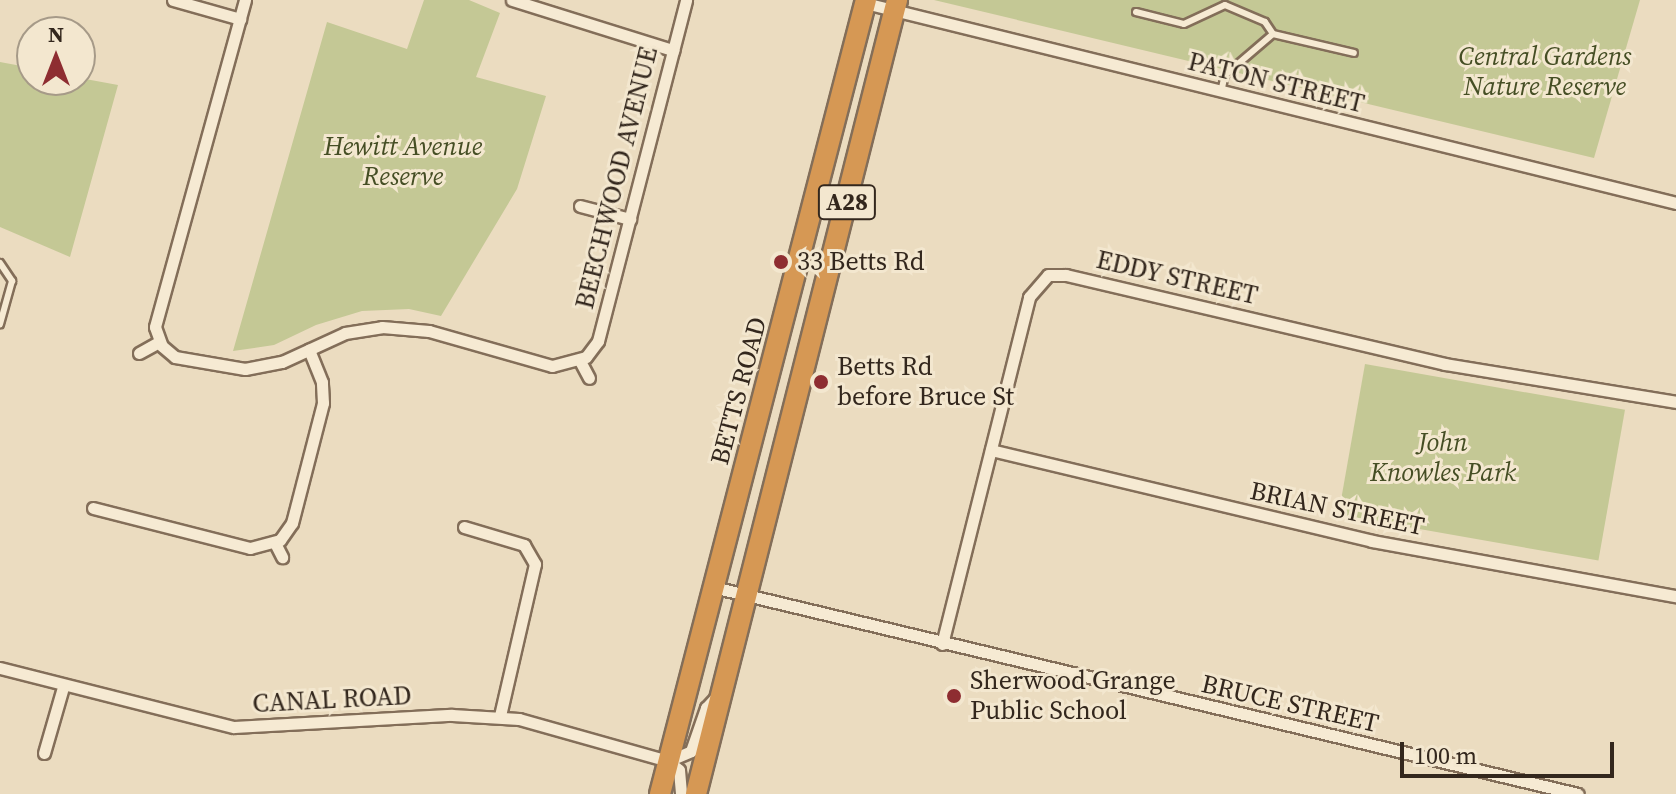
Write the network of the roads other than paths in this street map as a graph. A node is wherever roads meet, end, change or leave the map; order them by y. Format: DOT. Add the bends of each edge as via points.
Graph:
graph roads {
  1 [pos="173,0"];
  2 [pos="245,0"];
  3 [pos="512,0"];
  4 [pos="686,0"];
  5 [pos="866,2"];
  6 [pos="896,5"];
  7 [pos="1136,12"];
  8 [pos="240,19"];
  9 [pos="1273,34"];
  10 [pos="673,50"];
  11 [pos="1354,53"];
  12 [pos="1221,92"];
  13 [pos="1676,203"];
  14 [pos="580,206"];
  15 [pos="630,219"];
  16 [pos="0,263"];
  17 [pos="0,324"];
  18 [pos="159,342"];
  19 [pos="309,350"];
  20 [pos="139,353"];
  21 [pos="580,361"];
  22 [pos="589,378"];
  23 [pos="1676,402"];
  24 [pos="991,450"];
  25 [pos="93,508"];
  26 [pos="464,527"];
  27 [pos="275,543"];
  28 [pos="282,557"];
  29 [pos="713,587"];
  30 [pos="747,596"];
  31 [pos="1676,596"];
  32 [pos="942,644"];
  33 [pos="0,668"];
  34 [pos="63,687"];
  35 [pos="723,690"];
  36 [pos="500,716"];
  37 [pos="44,753"];
  38 [pos="668,761"];
  39 [pos="660,794"];
  40 [pos="681,794"];
  41 [pos="696,794"];
  42 [pos="1578,794"];
  1 -- 8 [label="street"];
  2 -- 8 [label="street"];
  3 -- 10 [label="street"];
  4 -- 10 [label="street, BEECHWOOD AVENUE"];
  5 -- 6 [label="street, PATON STREET"];
  5 -- 29 [label="highway, BETTS ROAD / A28"];
  6 -- 12 [label="street, PATON STREET"];
  6 -- 30 [label="highway, A28"];
  7 -- 9 [label="lane" via="1184,24 1225,5 1265,22"];
  8 -- 18 [label="street" via="156,314"];
  9 -- 11 [label="lane"];
  9 -- 12 [label="lane" via="1225,75"];
  10 -- 15 [label="street, BEECHWOOD AVENUE"];
  12 -- 13 [label="street, PATON STREET"];
  14 -- 15 [label="street"];
  15 -- 21 [label="street, BEECHWOOD AVENUE" via="598,341"];
  16 -- 17 [label="lane" via="12,281"];
  18 -- 19 [label="street" via="175,357 220,368 272,366"];
  18 -- 20 [label="street"];
  19 -- 21 [label="street" via="345,333 397,327 552,366"];
  19 -- 27 [label="street" via="322,382 322,409 292,523"];
  21 -- 22 [label="street"];
  23 -- 24 [label="street, EDDY STREET" via="1432,362 1054,274 1032,289"];
  24 -- 31 [label="street, BRIAN STREET" via="1372,541"];
  24 -- 32 [label="street, EDDY STREET"];
  25 -- 27 [label="street" via="250,548"];
  26 -- 36 [label="street" via="537,551"];
  27 -- 28 [label="street"];
  29 -- 30 [label="street, BRUCE STREET"];
  29 -- 38 [label="highway, BETTS ROAD / A28"];
  30 -- 32 [label="street, BRUCE STREET"];
  30 -- 35 [label="highway, A28"];
  32 -- 42 [label="street, BRUCE STREET"];
  33 -- 34 [label="street, CANAL ROAD"];
  34 -- 36 [label="street, CANAL ROAD" via="234,727"];
  34 -- 37 [label="street"];
  35 -- 38 [label="street" via="706,708 691,751"];
  35 -- 41 [label="highway, A28"];
  36 -- 38 [label="street, CANAL ROAD"];
  38 -- 39 [label="highway, BETTS ROAD / A28"];
  38 -- 40 [label="street" via="679,770"];
}
